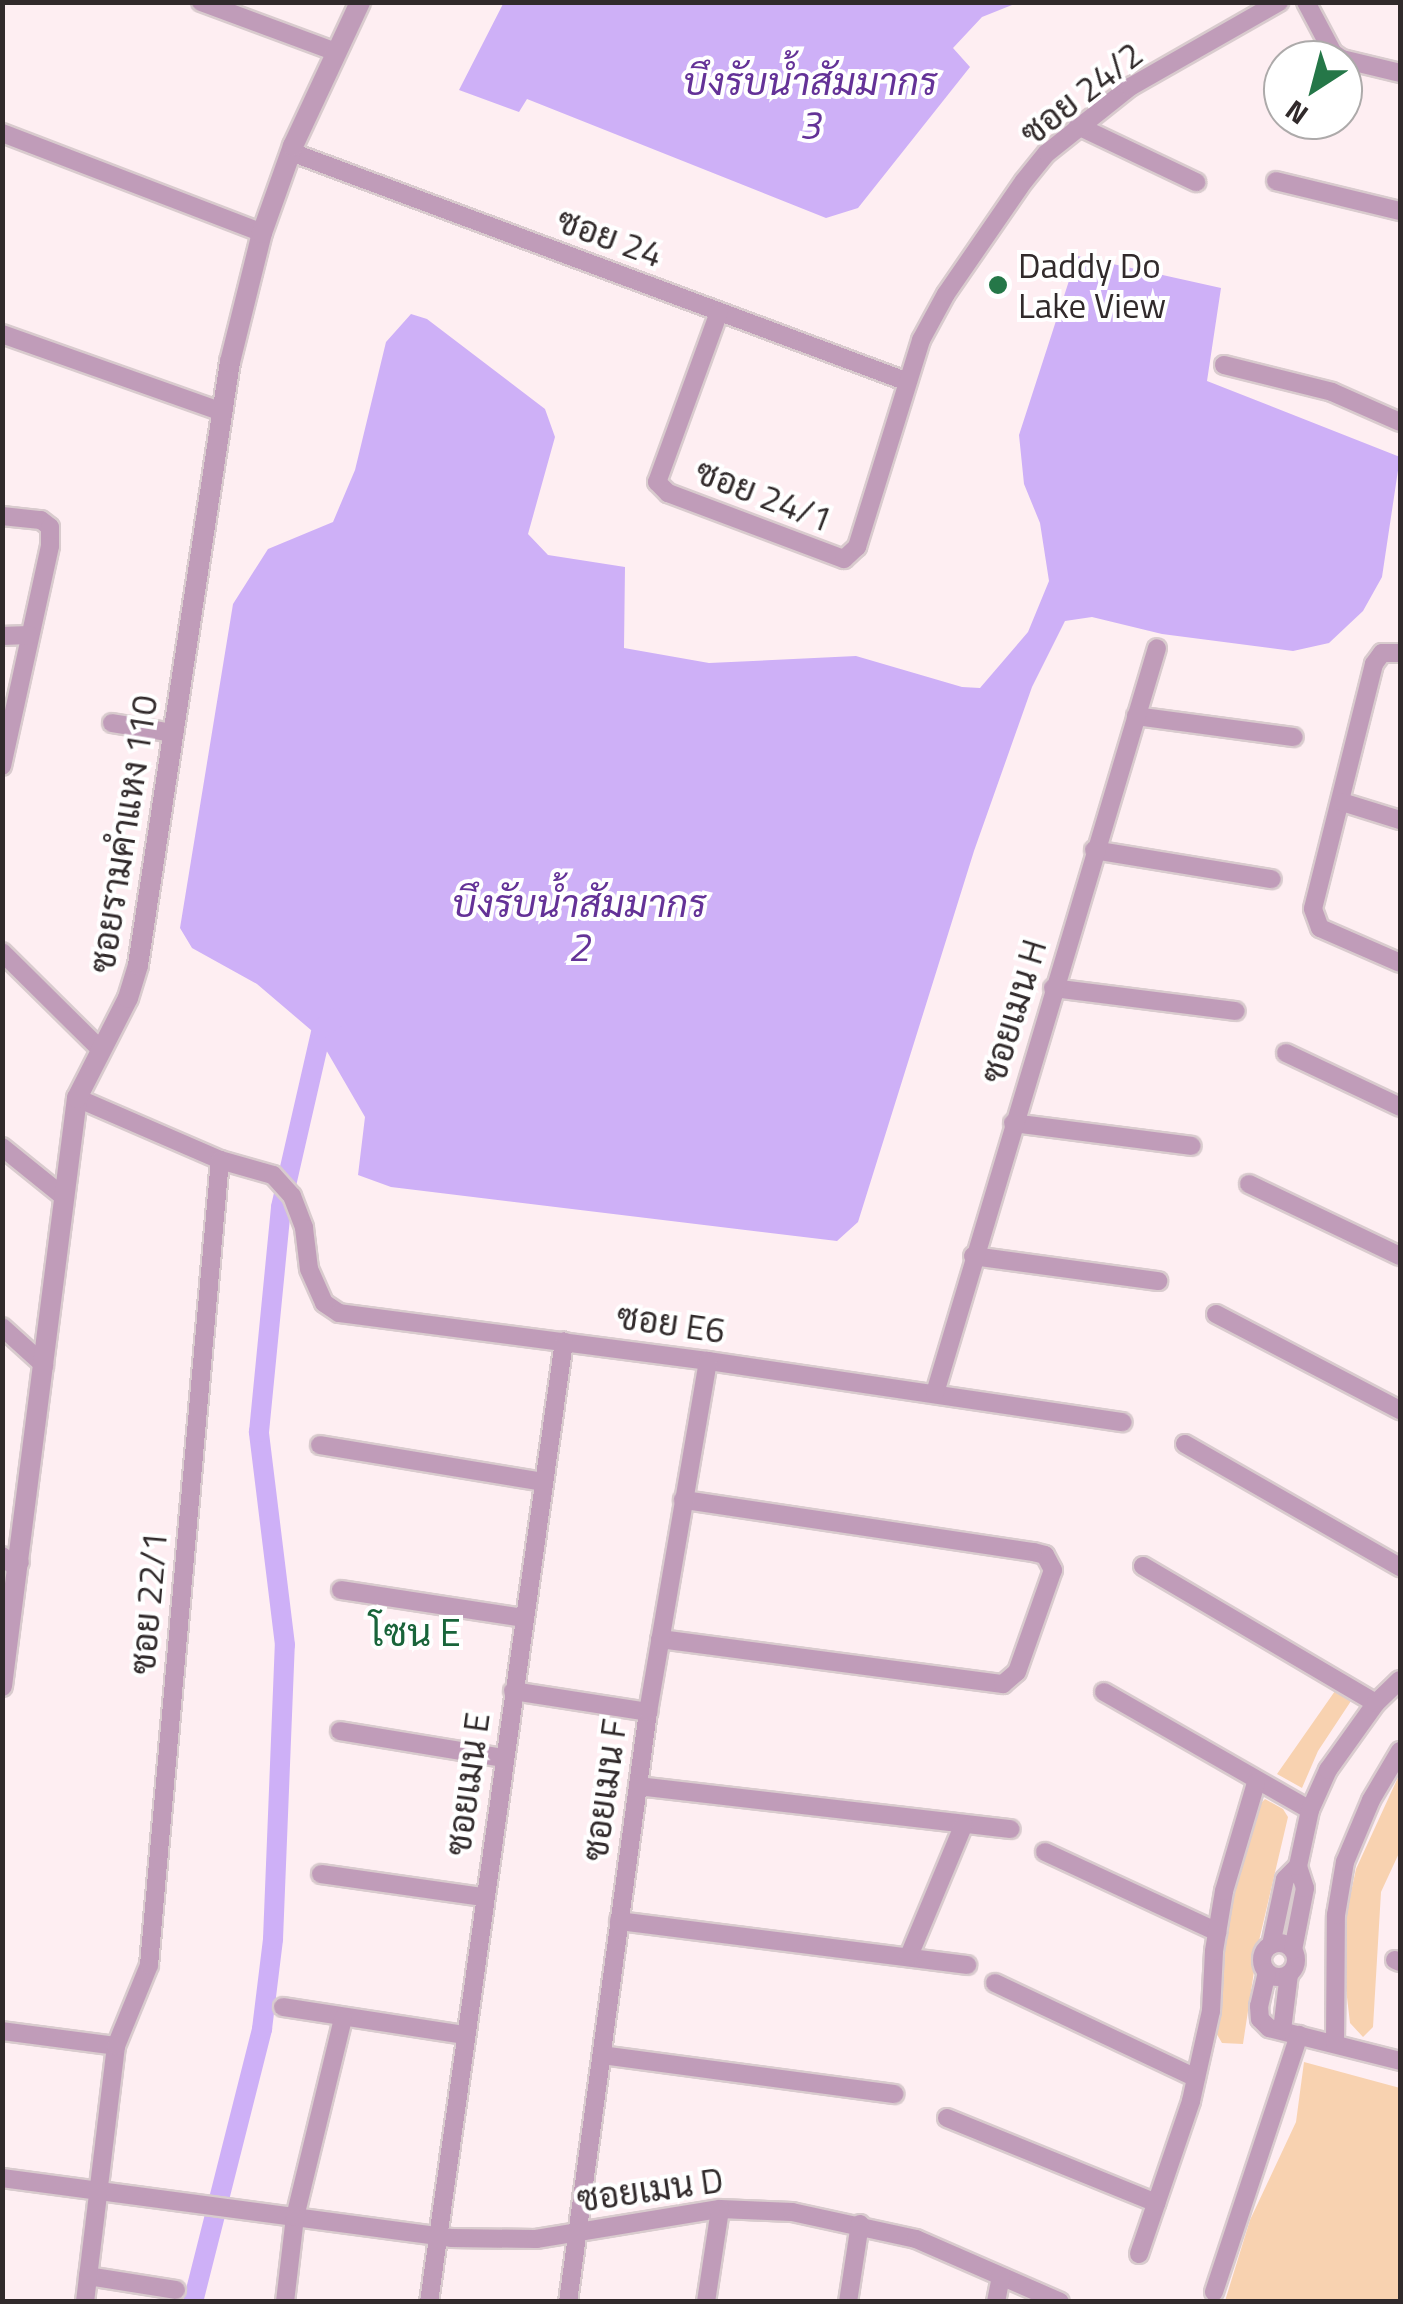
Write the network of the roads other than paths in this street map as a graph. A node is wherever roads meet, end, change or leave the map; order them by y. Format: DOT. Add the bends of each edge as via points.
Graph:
graph roads {
  1 [pos="201,2"];
  2 [pos="360,2"];
  3 [pos="1279,2"];
  4 [pos="1306,2"];
  5 [pos="336,52"];
  6 [pos="1400,73"];
  7 [pos="1078,126"];
  8 [pos="2,133"];
  9 [pos="291,152"];
  10 [pos="1276,181"];
  11 [pos="1196,182"];
  12 [pos="1400,211"];
  13 [pos="262,233"];
  14 [pos="719,312"];
  15 [pos="2,334"];
  16 [pos="1224,365"];
  17 [pos="908,382"];
  18 [pos="219,411"];
  19 [pos="1400,422"];
  20 [pos="2,516"];
  21 [pos="2,636"];
  22 [pos="29,636"];
  23 [pos="1157,648"];
  24 [pos="1400,653"];
  25 [pos="1136,716"];
  26 [pos="112,723"];
  27 [pos="174,733"];
  28 [pos="1294,737"];
  29 [pos="2,766"];
  30 [pos="1342,802"];
  31 [pos="1400,820"];
  32 [pos="1094,850"];
  33 [pos="1272,879"];
  34 [pos="2,952"];
  35 [pos="1400,964"];
  36 [pos="1053,988"];
  37 [pos="1236,1012"];
  38 [pos="100,1049"];
  39 [pos="1286,1053"];
  40 [pos="77,1098"];
  41 [pos="1400,1107"];
  42 [pos="1013,1123"];
  43 [pos="1192,1146"];
  44 [pos="2,1147"];
  45 [pos="220,1160"];
  46 [pos="1249,1184"];
  47 [pos="64,1197"];
  48 [pos="973,1256"];
  49 [pos="1400,1256"];
  50 [pos="1158,1281"];
  51 [pos="1216,1314"];
  52 [pos="2,1328"];
  53 [pos="564,1341"];
  54 [pos="708,1360"];
  55 [pos="44,1365"];
  56 [pos="935,1393"];
  57 [pos="1400,1410"];
  58 [pos="1123,1422"];
  59 [pos="1185,1444"];
  60 [pos="320,1445"];
  61 [pos="543,1482"];
  62 [pos="683,1500"];
  63 [pos="1398,1560"];
  64 [pos="1143,1566"];
  65 [pos="11,1569"];
  66 [pos="340,1590"];
  67 [pos="524,1618"];
  68 [pos="660,1639"];
  69 [pos="1400,1680"];
  70 [pos="2,1686"];
  71 [pos="513,1691"];
  72 [pos="1104,1692"];
  73 [pos="1376,1703"];
  74 [pos="648,1712"];
  75 [pos="340,1731"];
  76 [pos="1400,1751"];
  77 [pos="503,1758"];
  78 [pos="1256,1783"];
  79 [pos="638,1786"];
  80 [pos="1310,1810"];
  81 [pos="963,1826"];
  82 [pos="1012,1829"];
  83 [pos="1045,1852"];
  84 [pos="1298,1866"];
  85 [pos="322,1874"];
  86 [pos="483,1897"];
  87 [pos="619,1921"];
  88 [pos="1217,1932"];
  89 [pos="1271,1945"];
  90 [pos="1293,1950"];
  91 [pos="909,1956"];
  92 [pos="966,1966"];
  93 [pos="1267,1972"];
  94 [pos="1289,1974"];
  95 [pos="996,1982"];
  96 [pos="283,2008"];
  97 [pos="343,2018"];
  98 [pos="2,2031"];
  99 [pos="1290,2032"];
  100 [pos="463,2035"];
  101 [pos="1335,2044"];
  102 [pos="116,2046"];
  103 [pos="602,2055"];
  104 [pos="1400,2061"];
  105 [pos="1196,2078"];
  106 [pos="894,2094"];
  107 [pos="946,2118"];
  108 [pos="2,2178"];
  109 [pos="100,2192"];
  110 [pos="1156,2204"];
  111 [pos="720,2209"];
  112 [pos="295,2218"];
  113 [pos="860,2224"];
  114 [pos="580,2230"];
  115 [pos="437,2236"];
  116 [pos="1139,2254"];
  117 [pos="88,2276"];
  118 [pos="1002,2276"];
  119 [pos="176,2290"];
  120 [pos="1214,2292"];
  121 [pos="84,2302"];
  122 [pos="285,2302"];
  123 [pos="429,2302"];
  124 [pos="568,2302"];
  125 [pos="706,2302"];
  126 [pos="848,2302"];
  127 [pos="996,2302"];
  128 [pos="1060,2302"];
  1 -- 5 [label="street"];
  2 -- 5 [label="street, ซอยรามคำแหง 110"];
  3 -- 7 [label="street, ซอย 24/2" via="1130,88"];
  4 -- 6 [label="street" via="1334,53"];
  5 -- 9 [label="street, ซอยรามคำแหง 110"];
  7 -- 11 [label="street"];
  7 -- 17 [label="street, ซอย 24/2" via="1047,153 994,222 921,340"];
  8 -- 13 [label="street"];
  9 -- 13 [label="street, ซอยรามคำแหง 110"];
  9 -- 14 [label="street, ซอย 24"];
  10 -- 12 [label="street"];
  13 -- 18 [label="street, ซอยรามคำแหง 110"];
  14 -- 17 [label="street, ซอย 24"];
  14 -- 17 [label="street, ซอย 24/1" via="657,482 668,493 832,556 844,558 857,547"];
  15 -- 18 [label="street"];
  16 -- 19 [label="street" via="1332,392"];
  18 -- 27 [label="street, ซอยรามคำแหง 110"];
  20 -- 22 [label="street" via="50,527"];
  21 -- 22 [label="street"];
  22 -- 29 [label="street"];
  23 -- 25 [label="street, ซอยเมน H"];
  24 -- 30 [label="street" via="1382,653 1374,664"];
  25 -- 28 [label="street"];
  25 -- 32 [label="street, ซอยเมน H"];
  26 -- 27 [label="street"];
  27 -- 38 [label="street, ซอยรามคำแหง 110" via="138,965"];
  30 -- 31 [label="street"];
  30 -- 35 [label="street" via="1314,919 1320,928"];
  32 -- 33 [label="street"];
  32 -- 36 [label="street, ซอยเมน H"];
  34 -- 38 [label="street"];
  36 -- 37 [label="street"];
  36 -- 42 [label="street, ซอยเมน H"];
  38 -- 40 [label="street, ซอยรามคำแหง 110"];
  39 -- 41 [label="street"];
  40 -- 45 [label="street"];
  40 -- 47 [label="street, ซอยรามคำแหง 110"];
  42 -- 43 [label="street"];
  42 -- 48 [label="street, ซอยเมน H"];
  44 -- 47 [label="street"];
  45 -- 53 [label="street, ซอย E6" via="274,1176 292,1196 309,1269 324,1303 339,1313"];
  45 -- 102 [label="street, ซอย 22/1" via="149,1965"];
  46 -- 49 [label="street"];
  47 -- 55 [label="street, ซอยรามคำแหง 110"];
  48 -- 50 [label="street"];
  48 -- 56 [label="street, ซอยเมน H"];
  51 -- 57 [label="street"];
  52 -- 55 [label="street"];
  53 -- 54 [label="street, ซอย E6"];
  53 -- 61 [label="street, ซอยเมน E"];
  54 -- 56 [label="street, ซอย E6"];
  54 -- 62 [label="street, ซอยเมน F"];
  55 -- 65 [label="street, ซอยรามคำแหง 110"];
  56 -- 58 [label="street, ซอย E6"];
  59 -- 63 [label="street"];
  60 -- 61 [label="street"];
  61 -- 67 [label="street, ซอยเมน E"];
  62 -- 68 [label="street, ซอยเมน F"];
  62 -- 68 [label="street" via="1046,1555 1052,1570 1016,1672 1003,1684"];
  64 -- 73 [label="street"];
  65 -- 70 [label="street, ซอยรามคำแหง 110"];
  66 -- 67 [label="street"];
  67 -- 71 [label="street, ซอยเมน E"];
  68 -- 74 [label="street, ซอยเมน F"];
  69 -- 73 [label="street"];
  71 -- 74 [label="street"];
  71 -- 77 [label="street, ซอยเมน E"];
  72 -- 78 [label="street"];
  73 -- 80 [label="street" via="1328,1770"];
  74 -- 79 [label="street, ซอยเมน F"];
  75 -- 77 [label="street"];
  76 -- 101 [label="street" via="1344,1862 1336,1915"];
  77 -- 86 [label="street, ซอยเมน E"];
  78 -- 80 [label="street"];
  78 -- 88 [label="street"];
  79 -- 81 [label="street"];
  79 -- 87 [label="street, ซอยเมน F"];
  80 -- 84 [label="street"];
  81 -- 82 [label="street"];
  81 -- 91 [label="street"];
  83 -- 88 [label="street"];
  84 -- 89 [label="street" via="1285,1879"];
  84 -- 90 [label="street" via="1304,1888"];
  85 -- 86 [label="street"];
  86 -- 100 [label="street, ซอยเมน E"];
  87 -- 91 [label="street"];
  87 -- 103 [label="street, ซอยเมน F"];
  88 -- 105 [label="street" via="1211,2011"];
  89 -- 90 [label="street"];
  89 -- 93 [label="street" via="1262,1959"];
  90 -- 94 [label="street" via="1296,1963"];
  91 -- 92 [label="street"];
  93 -- 94 [label="street"];
  93 -- 99 [label="street" via="1260,2019"];
  94 -- 99 [label="street"];
  95 -- 105 [label="street"];
  96 -- 97 [label="street"];
  97 -- 100 [label="street"];
  97 -- 112 [label="street"];
  98 -- 102 [label="street"];
  99 -- 101 [label="street"];
  99 -- 120 [label="street"];
  100 -- 115 [label="street, ซอยเมน E"];
  101 -- 104 [label="street"];
  102 -- 109 [label="street, ซอย 22/1"];
  103 -- 106 [label="street"];
  103 -- 114 [label="street, ซอยเมน F"];
  105 -- 110 [label="street"];
  107 -- 110 [label="street"];
  108 -- 109 [label="street, ซอยเมน D"];
  109 -- 112 [label="street, ซอยเมน D"];
  109 -- 117 [label="street, ซอย 22/1"];
  110 -- 116 [label="street"];
  111 -- 113 [label="street, ซอยเมน D"];
  111 -- 114 [label="street, ซอยเมน D"];
  111 -- 125 [label="street"];
  112 -- 115 [label="street, ซอยเมน D"];
  112 -- 122 [label="street"];
  113 -- 118 [label="street, ซอยเมน D"];
  113 -- 126 [label="street"];
  114 -- 115 [label="street, ซอยเมน D" via="536,2239"];
  114 -- 124 [label="street, ซอยเมน F"];
  115 -- 123 [label="street, ซอยเมน E"];
  117 -- 119 [label="street"];
  117 -- 121 [label="street, ซอย 22/1"];
  118 -- 127 [label="street"];
  118 -- 128 [label="street, ซอยเมน D"];
}
